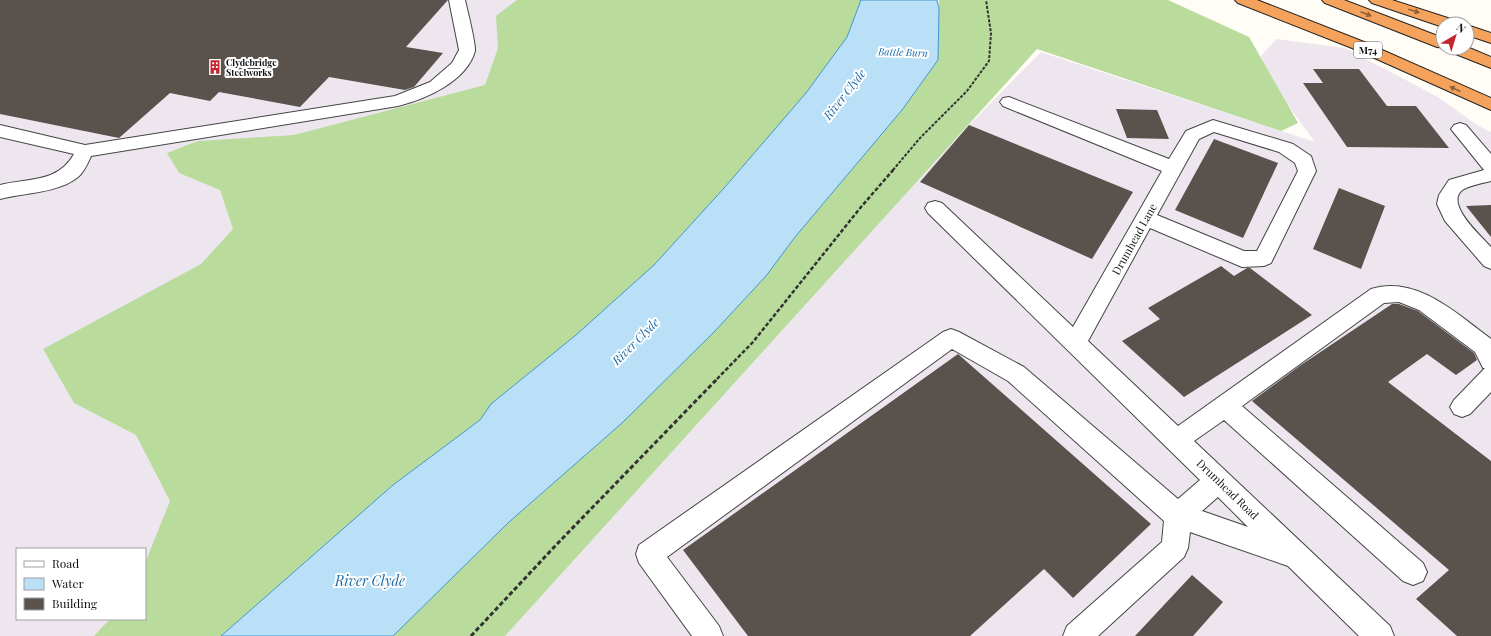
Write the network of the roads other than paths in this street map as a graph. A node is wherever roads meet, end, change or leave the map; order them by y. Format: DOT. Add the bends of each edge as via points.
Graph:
graph roads {
  1 [pos="457,0"];
  2 [pos="1243,0"];
  3 [pos="1262,0"];
  4 [pos="1330,0"];
  5 [pos="1377,0"];
  6 [pos="1435,19"];
  7 [pos="1475,33"];
  8 [pos="1491,38"];
  9 [pos="1435,41"];
  10 [pos="1474,56"];
  11 [pos="1491,63"];
  12 [pos="1491,88"];
  13 [pos="1009,102"];
  14 [pos="1491,105"];
  15 [pos="1460,129"];
  16 [pos="0,131"];
  17 [pos="85,151"];
  18 [pos="1491,166"];
  19 [pos="1173,168"];
  20 [pos="1491,174"];
  21 [pos="0,192"];
  22 [pos="935,208"];
  23 [pos="1146,218"];
  24 [pos="1491,261"];
  25 [pos="1076,343"];
  26 [pos="1491,361"];
  27 [pos="1491,376"];
  28 [pos="1225,406"];
  29 [pos="1462,407"];
  30 [pos="1177,440"];
  31 [pos="1218,480"];
  32 [pos="1178,516"];
  33 [pos="1298,556"];
  34 [pos="1413,572"];
  35 [pos="709,636"];
  36 [pos="1077,636"];
  37 [pos="1380,636"];
  1 -- 17 [label="street" via="467,50 459,66 436,86 398,101"];
  14 -- 2 [label="highway, M74, one-way" via="1358,45"];
  3 -- 12 [label="highway, M74"];
  4 -- 9 [label="highway, one-way"];
  5 -- 6 [label="highway, one-way"];
  7 -- 8 [label="highway"];
  10 -- 11 [label="highway"];
  13 -- 19 [label="street"];
  15 -- 18 [label="street"];
  16 -- 17 [label="street"];
  17 -- 21 [label="street" via="70,173 49,183"];
  19 -- 23 [label="street, Drumhead Lane"];
  19 -- 23 [label="street, Drumhead Lane" via="1192,135 1213,126 1286,148 1304,160 1307,171 1264,258 1242,259"];
  20 -- 24 [label="street" via="1456,185 1449,194 1448,204 1452,216"];
  22 -- 25 [label="street, Drumhead Road"];
  23 -- 25 [label="street, Drumhead Lane"];
  25 -- 30 [label="street, Drumhead Road"];
  26 -- 28 [label="street" via="1484,346 1427,304 1400,294 1379,294"];
  27 -- 29 [label="street"];
  28 -- 30 [label="street"];
  28 -- 34 [label="street"];
  30 -- 31 [label="street, Drumhead Road"];
  31 -- 32 [label="street"];
  31 -- 33 [label="street, Drumhead Road"];
  32 -- 33 [label="street"];
  32 -- 35 [label="street" via="1016,374 952,338 649,554"];
  32 -- 36 [label="street" via="1175,548"];
  33 -- 37 [label="street, Drumhead Road"];
}
